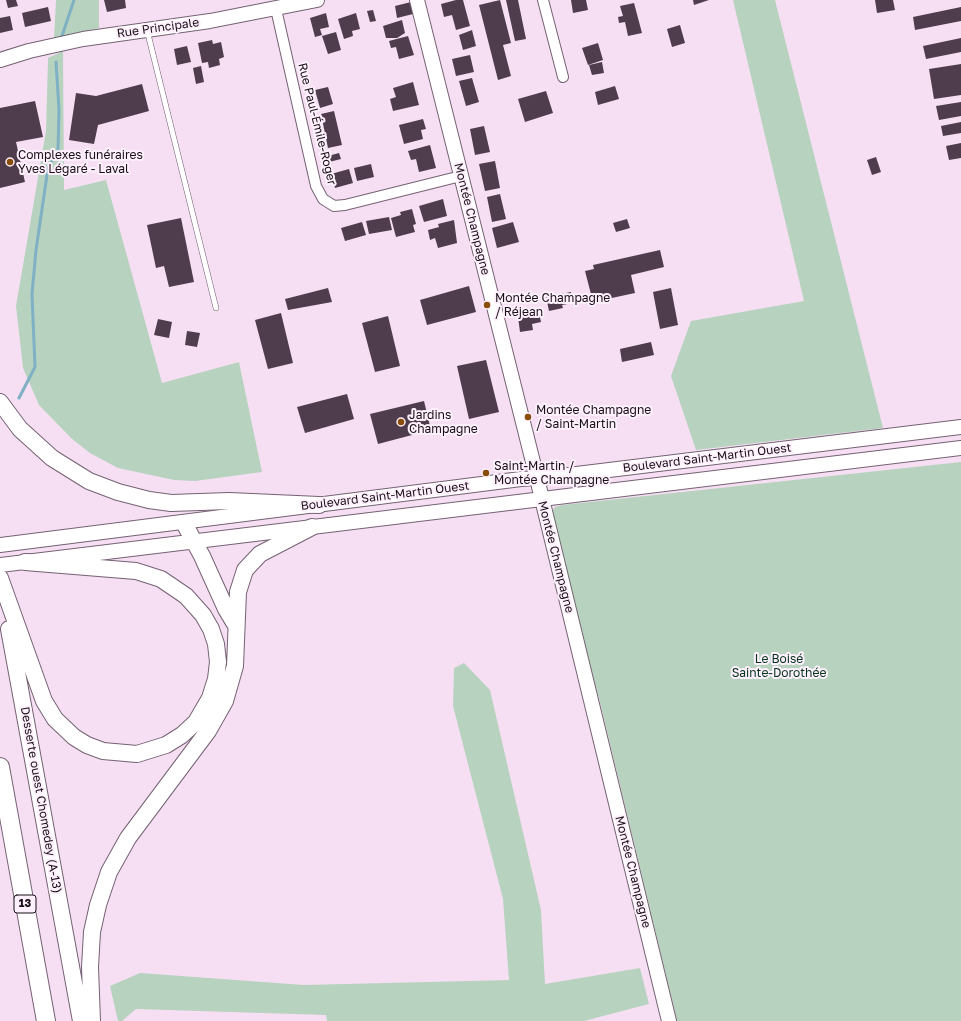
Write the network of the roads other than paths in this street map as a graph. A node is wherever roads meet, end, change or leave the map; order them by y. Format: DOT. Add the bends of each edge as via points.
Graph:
graph roads {
  1 [pos="317,0"];
  2 [pos="416,0"];
  3 [pos="543,0"];
  4 [pos="276,9"];
  5 [pos="146,29"];
  6 [pos="0,60"];
  7 [pos="563,77"];
  8 [pos="461,176"];
  9 [pos="216,308"];
  10 [pos="0,402"];
  11 [pos="961,427"];
  12 [pos="961,448"];
  13 [pos="536,478"];
  14 [pos="542,500"];
  15 [pos="319,504"];
  16 [pos="184,523"];
  17 [pos="312,527"];
  18 [pos="193,541"];
  19 [pos="0,545"];
  20 [pos="25,562"];
  21 [pos="0,565"];
  22 [pos="0,579"];
  23 [pos="235,624"];
  24 [pos="0,767"];
  25 [pos="46,1021"];
  26 [pos="80,1021"];
  27 [pos="92,1021"];
  28 [pos="669,1021"];
  1 -- 4 [label="main road, Rue Principale"];
  2 -- 8 [label="main road, Montée Champagne"];
  3 -- 7 [label="street"];
  4 -- 5 [label="main road, Rue Principale"];
  4 -- 8 [label="street, Rue Paul-Émile-Roger" via="316,186 324,200 334,206 345,205"];
  5 -- 6 [label="main road, Rue Principale" via="52,45"];
  5 -- 9 [label="lane"];
  8 -- 13 [label="main road, Montée Champagne"];
  10 -- 15 [label="main road" via="20,429 52,458 89,481 118,492 171,503 229,501"];
  11 -- 13 [label="main road, Boulevard Saint-Martin Ouest"];
  12 -- 14 [label="main road, Boulevard Saint-Martin Ouest"];
  13 -- 14 [label="main road, Montée Champagne"];
  13 -- 15 [label="main road, Boulevard Saint-Martin Ouest"];
  14 -- 17 [label="main road, Boulevard Saint-Martin Ouest"];
  14 -- 28 [label="main road, Montée Champagne"];
  15 -- 16 [label="main road, Boulevard Saint-Martin Ouest"];
  16 -- 18 [label="main road"];
  16 -- 19 [label="main road, Boulevard Saint-Martin Ouest"];
  17 -- 18 [label="main road, Boulevard Saint-Martin Ouest"];
  17 -- 23 [label="main road" via="260,554 248,565 240,580"];
  18 -- 20 [label="main road, Boulevard Saint-Martin Ouest"];
  18 -- 23 [label="main road"];
  20 -- 21 [label="main road, Boulevard Saint-Martin Ouest"];
  20 -- 22 [label="main road" via="136,572 154,576 192,601 211,629 217,653 217,671 210,698 190,729 166,745 137,754 103,751 74,738 55,719 44,701"];
  22 -- 26 [label="main road, Desserte ouest Chomedey (A-13)"];
  23 -- 27 [label="main road" via="235,666 222,708 128,838 103,888 95,913 91,944"];
  24 -- 25 [label="highway, 13"];
}
